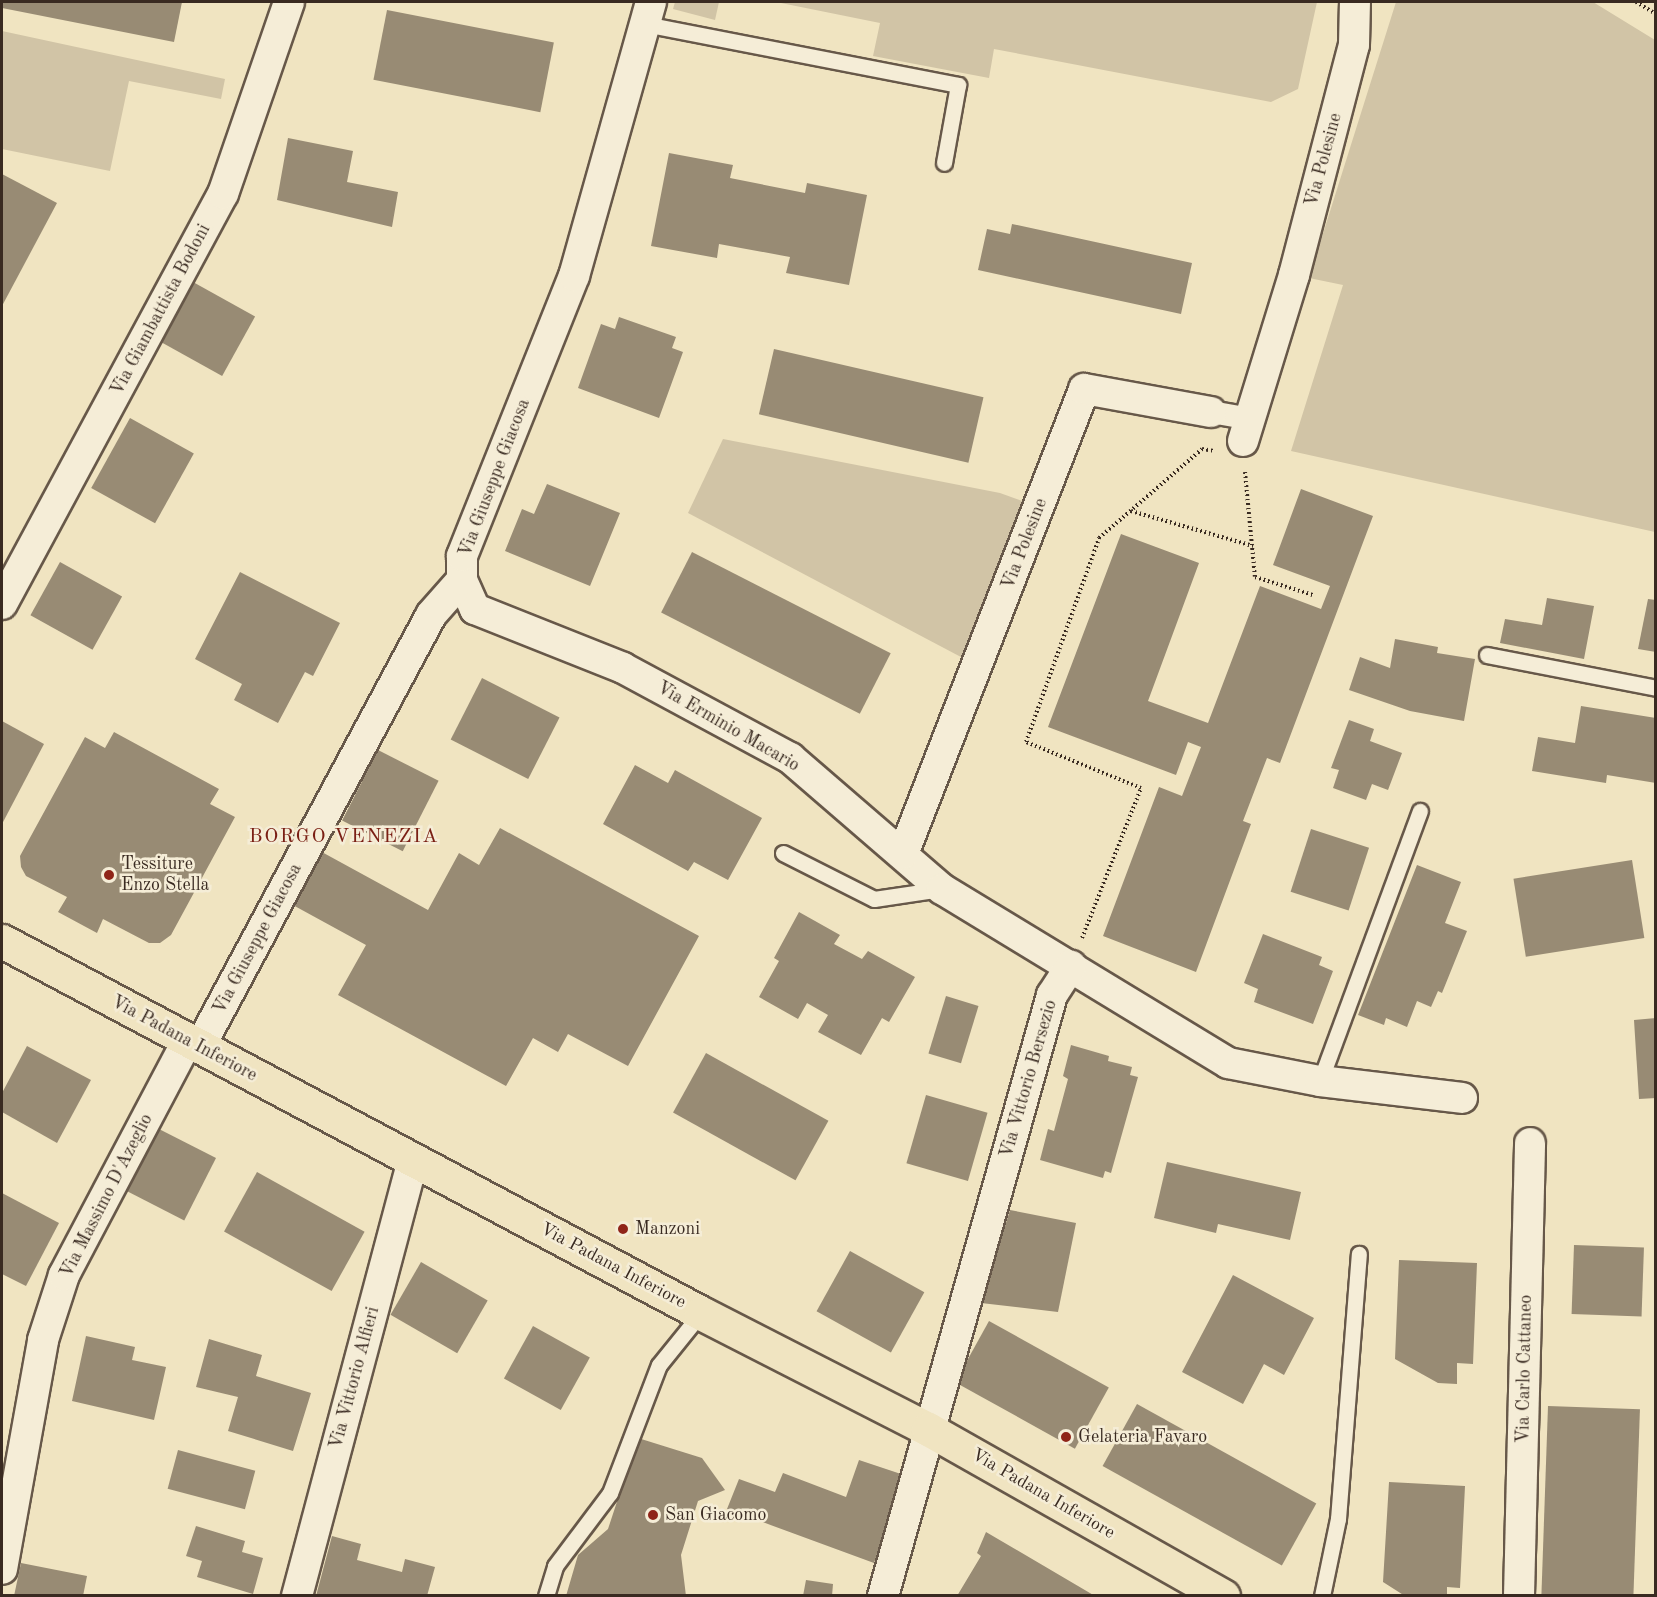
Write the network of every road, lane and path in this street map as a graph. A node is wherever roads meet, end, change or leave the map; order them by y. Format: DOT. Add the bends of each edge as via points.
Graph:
graph roads {
  1 [pos="289,2"];
  2 [pos="1355,2"];
  3 [pos="1636,2"];
  4 [pos="648,13"];
  5 [pos="1656,14"];
  6 [pos="944,163"];
  7 [pos="1211,412"];
  8 [pos="1245,439"];
  9 [pos="1130,511"];
  10 [pos="1253,546"];
  11 [pos="462,580"];
  12 [pos="1313,595"];
  13 [pos="2,604"];
  14 [pos="1487,655"];
  15 [pos="1656,688"];
  16 [pos="1420,811"];
  17 [pos="783,853"];
  18 [pos="903,854"];
  19 [pos="942,889"];
  20 [pos="2,941"];
  21 [pos="1071,966"];
  22 [pos="193,1045"];
  23 [pos="1320,1081"];
  24 [pos="1462,1098"];
  25 [pos="1530,1143"];
  26 [pos="413,1160"];
  27 [pos="1359,1254"];
  28 [pos="701,1313"];
  29 [pos="928,1429"];
  30 [pos="2,1569"];
  31 [pos="297,1596"];
  32 [pos="546,1596"];
  33 [pos="883,1596"];
  34 [pos="1223,1596"];
  35 [pos="1322,1596"];
  36 [pos="1519,1596"];
  1 -- 13 [label="street, Via Giambattista Bodoni" via="223,194"];
  2 -- 8 [label="street, Via Polesine" via="1354,45 1294,275"];
  3 -- 5 [label="path"];
  4 -- 6 [label="lane" via="958,85"];
  4 -- 11 [label="street, Via Giuseppe Giacosa" via="574,276 462,556"];
  7 -- 8 [label="street, Via Polesine"];
  7 -- 18 [label="street, Via Polesine" via="1084,388"];
  8 -- 9 [label="path" via="1203,448"];
  8 -- 10 [label="path"];
  9 -- 10 [label="path"];
  9 -- 21 [label="path" via="1100,538 1026,742 1141,788"];
  10 -- 12 [label="path" via="1255,577"];
  11 -- 18 [label="street, Via Erminio Macario" via="475,609 623,668 790,758"];
  11 -- 22 [label="street, Via Giuseppe Giacosa" via="431,615"];
  14 -- 15 [label="lane"];
  16 -- 23 [label="lane"];
  17 -- 19 [label="lane" via="874,899"];
  18 -- 19 [label="street, Via Erminio Macario"];
  19 -- 21 [label="street, Via Erminio Macario"];
  20 -- 22 [label="main road, Via Padana Inferiore"];
  21 -- 23 [label="street" via="1228,1063"];
  21 -- 29 [label="street, Via Vittorio Bersezio" via="1052,995"];
  22 -- 26 [label="main road, Via Padana Inferiore"];
  22 -- 30 [label="street, Via Massimo D'Azeglio" via="64,1275 43,1340"];
  23 -- 24 [label="street"];
  25 -- 36 [label="street, Via Carlo Cattaneo"];
  26 -- 28 [label="main road, Via Padana Inferiore"];
  26 -- 31 [label="street, Via Vittorio Alfieri"];
  27 -- 35 [label="lane" via="1338,1519"];
  28 -- 29 [label="main road, Via Padana Inferiore"];
  28 -- 32 [label="lane" via="659,1365 610,1493 555,1566"];
  29 -- 33 [label="street, Via Vittorio Bersezio"];
  29 -- 34 [label="main road, Via Padana Inferiore"];
}
